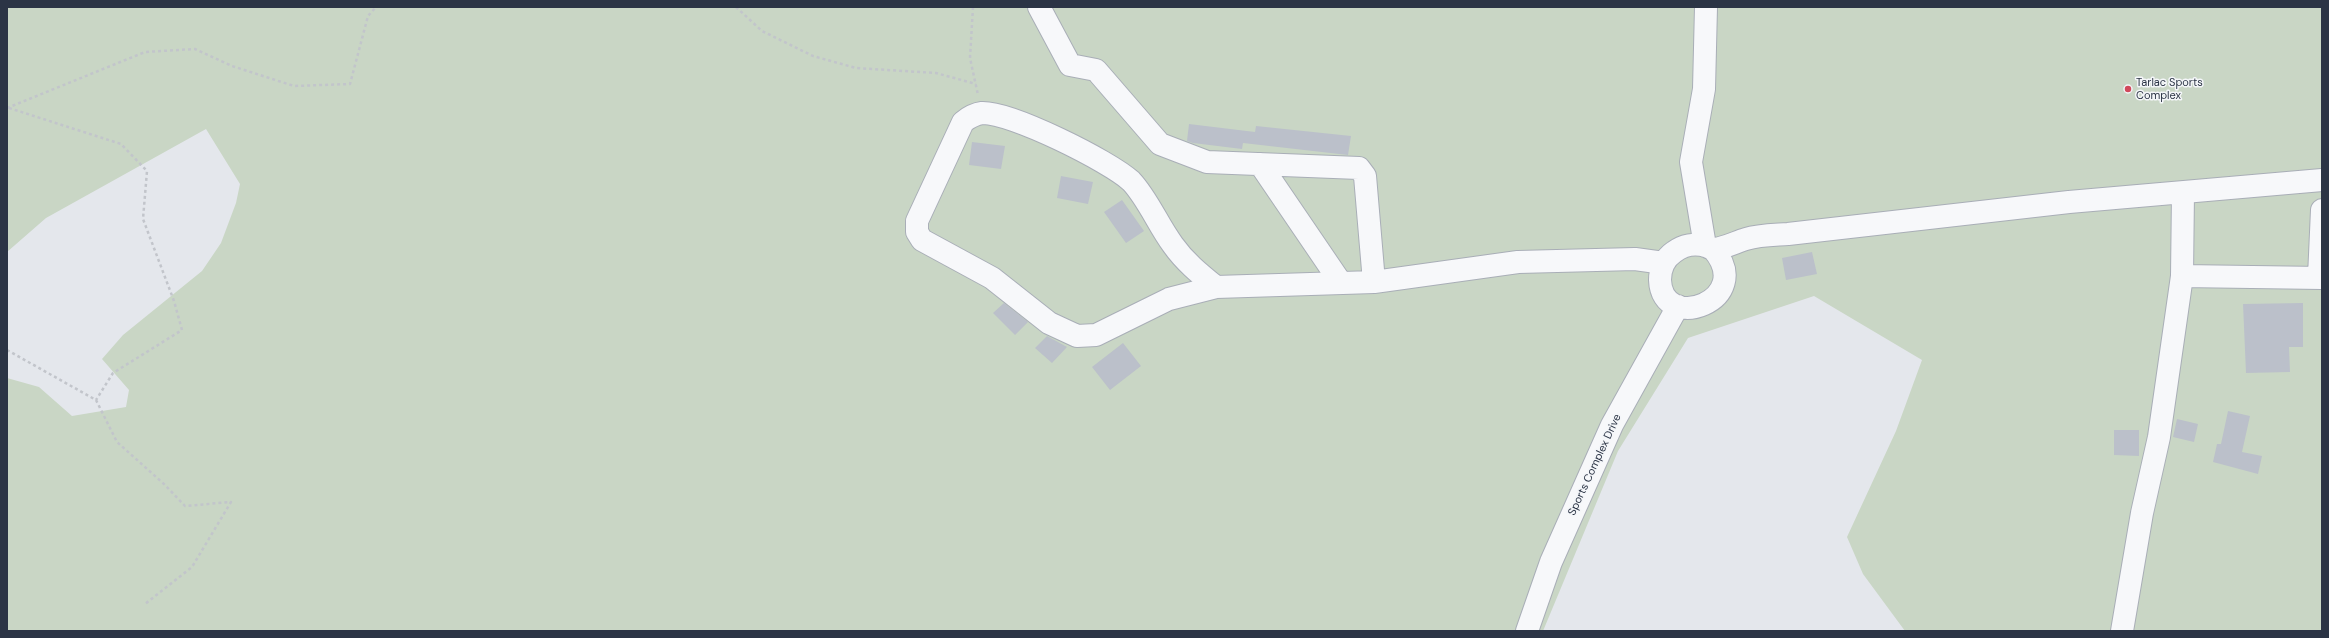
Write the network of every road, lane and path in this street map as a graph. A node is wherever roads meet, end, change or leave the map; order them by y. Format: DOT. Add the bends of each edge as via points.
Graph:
graph roads {
  1 [pos="376,7"];
  2 [pos="736,7"];
  3 [pos="973,7"];
  4 [pos="1039,7"];
  5 [pos="1706,7"];
  6 [pos="976,84"];
  7 [pos="8,108"];
  8 [pos="982,113"];
  9 [pos="1260,164"];
  10 [pos="2322,180"];
  11 [pos="2183,193"];
  12 [pos="2322,210"];
  13 [pos="1709,247"];
  14 [pos="1664,263"];
  15 [pos="2182,276"];
  16 [pos="2320,277"];
  17 [pos="1374,282"];
  18 [pos="1341,283"];
  19 [pos="1216,287"];
  20 [pos="1678,306"];
  21 [pos="7,350"];
  22 [pos="96,400"];
  23 [pos="145,604"];
  24 [pos="1527,631"];
  25 [pos="2122,631"];
  1 -- 7 [label="path" via="368,16 350,84 294,86 232,66 195,49 145,52"];
  2 -- 6 [label="path" via="762,31 813,56 856,68 936,73"];
  3 -- 6 [label="path" via="970,58"];
  4 -- 9 [label="street" via="1070,65 1096,70 1160,144 1207,162"];
  5 -- 13 [label="street" via="1704,89 1691,162"];
  6 -- 8 [label="path"];
  7 -- 22 [label="path" via="120,144 148,171 143,220 172,295 182,330 113,373"];
  8 -- 19 [label="street" via="1019,123 1105,162 1131,182 1172,245 1190,267"];
  8 -- 19 [label="street" via="963,122 917,221 917,232 922,240 992,278 1049,323 1077,336 1096,335 1169,299"];
  9 -- 17 [label="street" via="1361,170 1365,176"];
  9 -- 18 [label="street"];
  10 -- 11 [label="street"];
  11 -- 13 [label="street" via="2069,202 1748,238"];
  11 -- 15 [label="street"];
  12 -- 16 [label="street"];
  13 -- 14 [label="street" via="1686,246 1670,255"];
  13 -- 20 [label="street" via="1723,265 1725,273 1720,291 1707,304 1699,307"];
  14 -- 17 [label="street" via="1635,259 1518,262"];
  14 -- 20 [label="street" via="1661,288 1665,297"];
  15 -- 16 [label="street"];
  15 -- 25 [label="street" via="2159,437 2142,513"];
  17 -- 18 [label="street"];
  18 -- 19 [label="street"];
  20 -- 24 [label="street, Sports Complex Drive" via="1612,425 1551,562"];
  21 -- 22 [label="path"];
  22 -- 23 [label="path" via="117,442 185,506 231,502 192,567"];
}
